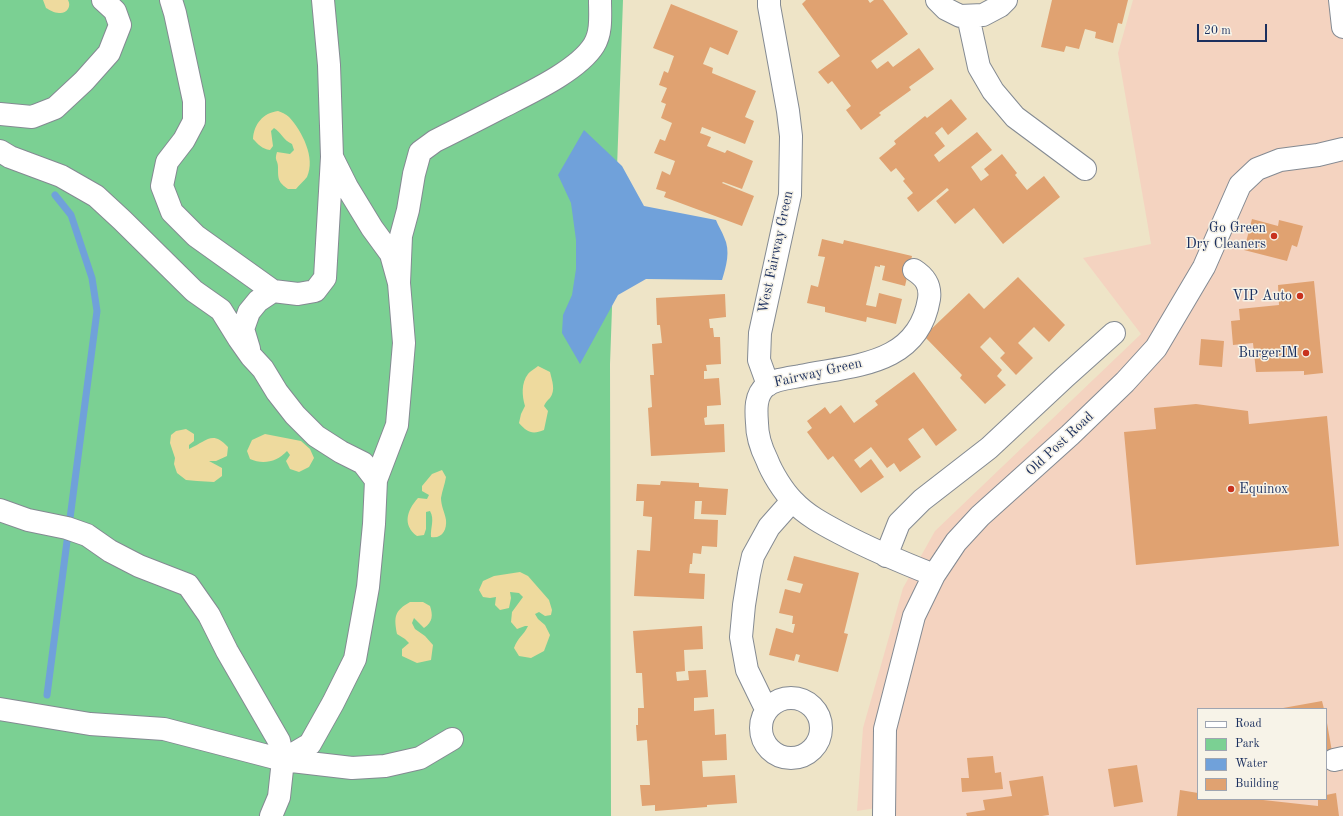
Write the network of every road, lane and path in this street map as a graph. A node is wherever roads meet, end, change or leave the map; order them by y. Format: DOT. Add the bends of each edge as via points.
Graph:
graph roads {
  1 [pos="103,0"];
  2 [pos="171,0"];
  3 [pos="323,0"];
  4 [pos="600,0"];
  5 [pos="769,0"];
  6 [pos="937,0"];
  7 [pos="1006,0"];
  8 [pos="1340,0"];
  9 [pos="968,16"];
  10 [pos="1343,27"];
  11 [pos="0,114"];
  12 [pos="1343,148"];
  13 [pos="0,151"];
  14 [pos="332,157"];
  15 [pos="1085,169"];
  16 [pos="914,270"];
  17 [pos="399,283"];
  18 [pos="274,291"];
  19 [pos="1114,332"];
  20 [pos="251,356"];
  21 [pos="768,385"];
  22 [pos="376,480"];
  23 [pos="792,501"];
  24 [pos="0,510"];
  25 [pos="886,556"];
  26 [pos="934,575"];
  27 [pos="0,709"];
  28 [pos="766,709"];
  29 [pos="452,739"];
  30 [pos="283,760"];
  31 [pos="271,816"];
  32 [pos="884,816"];
  1 -- 11 [label="street" via="115,11 120,25 109,53 84,81 55,108 32,117"];
  2 -- 18 [label="street" via="194,101 194,121 184,140 167,162 162,186 172,212 196,236"];
  3 -- 14 [label="street" via="329,65"];
  4 -- 17 [label="street" via="600,28 594,45 579,61 534,91 435,141 420,152 402,236"];
  5 -- 21 [label="street, West Fairway Green" via="791,136 790,195 760,333 759,360"];
  6 -- 9 [label="street" via="946,9 960,16"];
  7 -- 9 [label="street" via="983,15"];
  8 -- 10 [label="street"];
  9 -- 15 [label="street" via="979,67 993,91 1015,117"];
  12 -- 26 [label="street, Old Post Road" via="1318,155 1280,160 1257,169 1240,185 1204,267 1156,348 1070,435 980,516 956,542"];
  13 -- 20 [label="street" via="61,176 96,196 194,291 221,310"];
  14 -- 17 [label="street" via="347,187 391,254"];
  14 -- 18 [label="street" via="325,278 315,291 298,294"];
  16 -- 21 [label="street, Fairway Green" via="928,283 929,297 926,315 916,333 903,347 886,356 855,366 780,380"];
  17 -- 22 [label="street" via="404,343 397,425"];
  18 -- 20 [label="street" via="258,301 249,312 245,323 243,329"];
  19 -- 25 [label="street" via="989,448 922,500 899,523"];
  20 -- 22 [label="street" via="295,415 316,436 363,463"];
  21 -- 23 [label="street, Fairway Green" via="761,391 756,407 757,432 771,470"];
  22 -- 30 [label="street" via="368,587 355,659 334,703 310,744"];
  23 -- 25 [label="street, Fairway Green" via="817,521"];
  23 -- 28 [label="street" via="769,527 753,556 744,605 741,637 747,670"];
  24 -- 30 [label="street" via="28,520 75,531 139,566 188,585 209,615 279,741"];
  25 -- 26 [label="street, Fairway Green"];
  26 -- 32 [label="street, Old Post Road" via="914,616 885,729"];
  27 -- 30 [label="street" via="90,724 164,729"];
  29 -- 30 [label="street" via="420,758 384,766 352,768"];
  30 -- 31 [label="street" via="280,797"];
}
